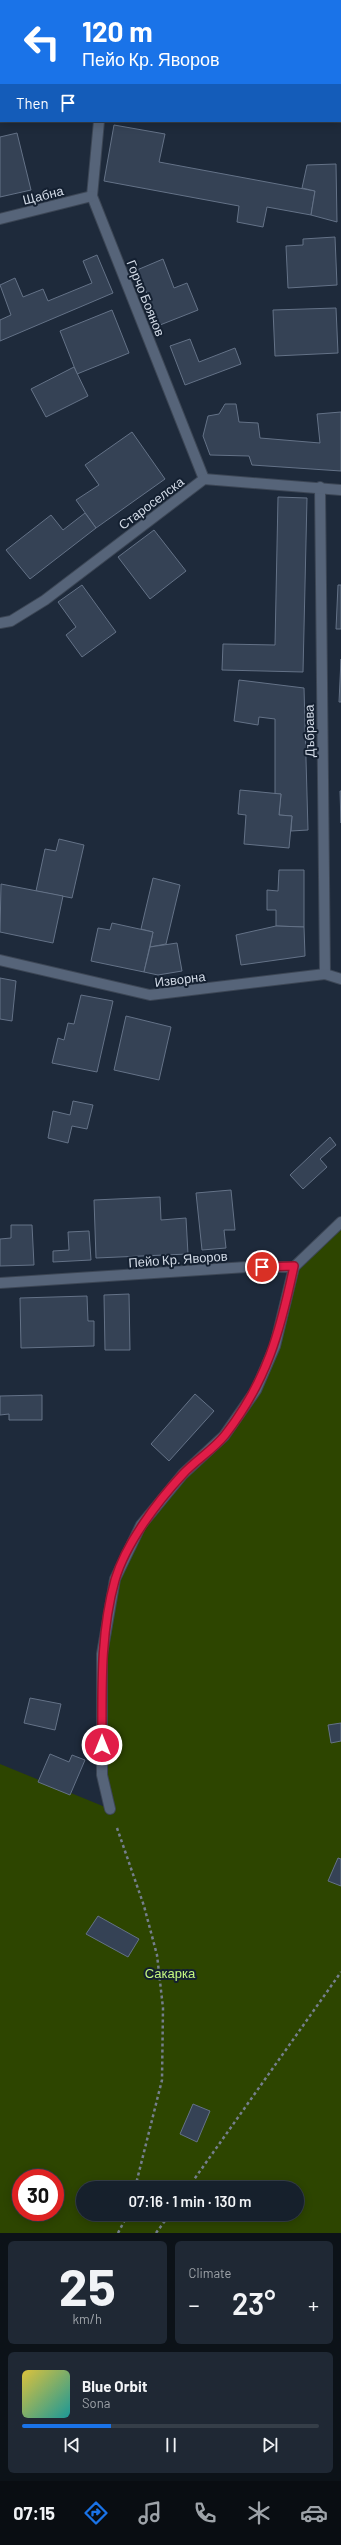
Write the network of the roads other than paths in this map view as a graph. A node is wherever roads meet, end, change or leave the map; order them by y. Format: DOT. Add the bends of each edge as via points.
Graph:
graph roads {
  1 [pos="99,122"];
  2 [pos="92,196"];
  3 [pos="0,219"];
  4 [pos="204,479"];
  5 [pos="320,487"];
  6 [pos="341,490"];
  7 [pos="0,623"];
  8 [pos="0,960"];
  9 [pos="325,974"];
  10 [pos="341,979"];
  11 [pos="341,1222"];
  12 [pos="294,1266"];
  13 [pos="0,1283"];
  14 [pos="110,1809"];
  1 -- 2 [label="street, Горчо Боянов"];
  2 -- 3 [label="street, Щабна"];
  2 -- 4 [label="street, Горчо Боянов"];
  4 -- 5 [label="street, Староселска"];
  4 -- 7 [label="street, Староселска" via="45,600 11,621"];
  5 -- 6 [label="street, Староселска"];
  5 -- 9 [label="street, Дъбрава"];
  8 -- 9 [label="street, Изворна" via="150,995"];
  9 -- 10 [label="street, Изворна"];
  11 -- 12 [label="street"];
  12 -- 13 [label="street, Пейо Кр. Яворов"];
  12 -- 14 [label="street" via="275,1346 256,1390 224,1436 183,1474 141,1525 116,1579 102,1654 102,1775"];
}
